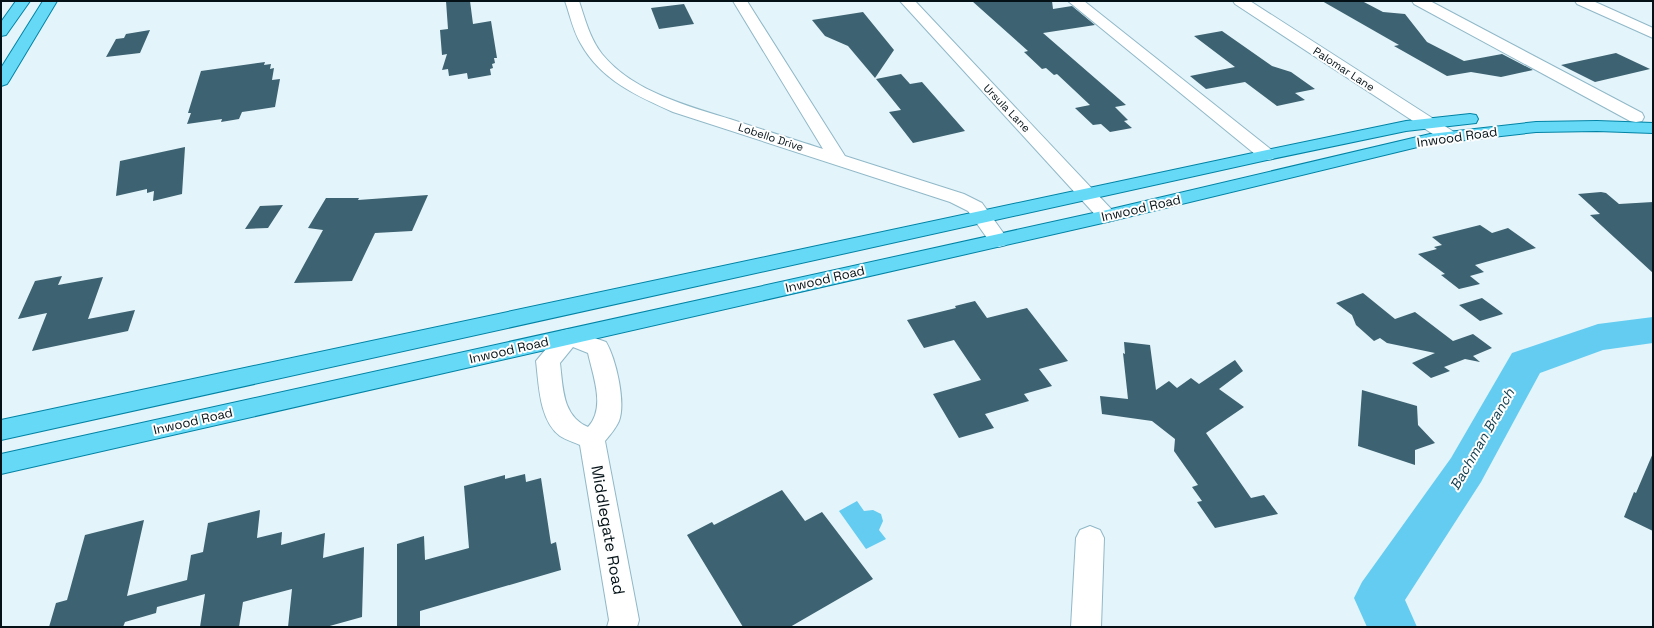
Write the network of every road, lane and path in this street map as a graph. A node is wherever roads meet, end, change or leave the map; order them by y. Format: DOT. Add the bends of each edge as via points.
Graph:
graph roads {
  1 [pos="22,1"];
  2 [pos="50,1"];
  3 [pos="572,1"];
  4 [pos="740,1"];
  5 [pos="907,1"];
  6 [pos="1075,1"];
  7 [pos="1240,1"];
  8 [pos="1419,1"];
  9 [pos="1582,1"];
  10 [pos="1,32"];
  11 [pos="1653,34"];
  12 [pos="1,81"];
  13 [pos="1636,117"];
  14 [pos="1428,123"];
  15 [pos="1652,125"];
  16 [pos="1448,136"];
  17 [pos="1267,155"];
  18 [pos="838,159"];
  19 [pos="1088,195"];
  20 [pos="1107,216"];
  21 [pos="982,217"];
  22 [pos="999,241"];
  23 [pos="562,309"];
  24 [pos="569,337"];
  25 [pos="1,430"];
  26 [pos="592,439"];
  27 [pos="1,464"];
  28 [pos="1090,538"];
  29 [pos="626,625"];
  30 [pos="1086,627"];
  1 -- 10 [label="main road"];
  2 -- 12 [label="main road"];
  3 -- 18 [label="street, Lobello Drive" via="588,44 595,55 609,71 638,91 679,108"];
  4 -- 18 [label="street"];
  5 -- 19 [label="street, Ursula Lane"];
  6 -- 17 [label="street"];
  7 -- 14 [label="street, Palomar Lane"];
  8 -- 13 [label="street"];
  9 -- 11 [label="street"];
  13 -- 14 [label="main road, Inwood Road" via="1512,116"];
  13 -- 15 [label="main road"];
  14 -- 16 [label="street, Palomar Lane"];
  14 -- 17 [label="main road, Inwood Road"];
  15 -- 16 [label="main road, Inwood Road" via="1536,127"];
  16 -- 20 [label="main road, Inwood Road"];
  17 -- 19 [label="main road, Inwood Road"];
  18 -- 21 [label="street, Lobello Drive" via="957,198 975,207"];
  19 -- 20 [label="street, Ursula Lane"];
  19 -- 21 [label="main road, Inwood Road"];
  20 -- 22 [label="main road, Inwood Road"];
  21 -- 22 [label="street, Lobello Drive"];
  21 -- 23 [label="main road, Inwood Road"];
  22 -- 24 [label="main road, Inwood Road"];
  23 -- 24 [label="main road"];
  23 -- 25 [label="main road, Inwood Road"];
  24 -- 26 [label="street" via="598,348 600,355 607,388 607,420"];
  24 -- 26 [label="street" via="548,361 554,402 558,416 568,429"];
  24 -- 27 [label="main road, Inwood Road"];
  26 -- 29 [label="street, Middlegate Road"];
  28 -- 30 [label="street"];
}
